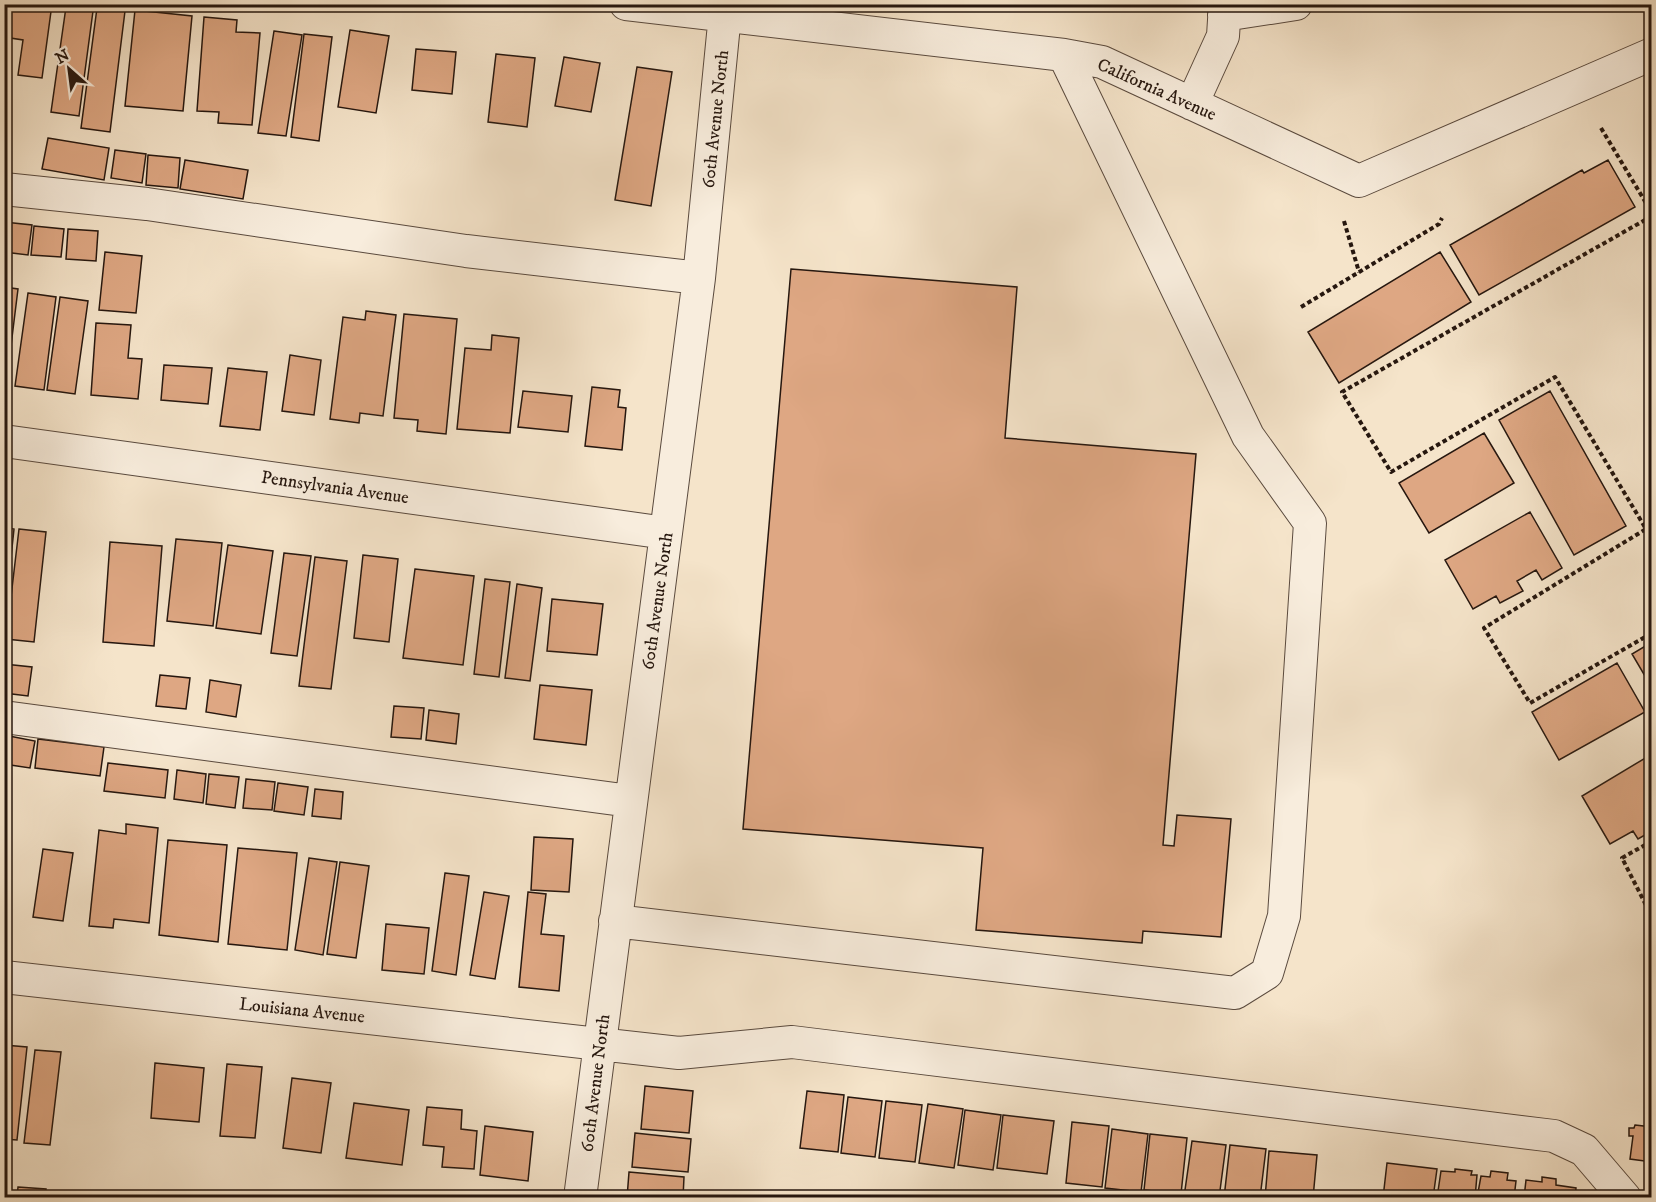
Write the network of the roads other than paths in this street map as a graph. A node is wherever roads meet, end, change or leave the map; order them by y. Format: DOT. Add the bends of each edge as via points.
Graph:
graph roads {
  1 [pos="626,4"];
  2 [pos="1296,4"];
  3 [pos="1225,10"];
  4 [pos="726,11"];
  5 [pos="1652,54"];
  6 [pos="1064,55"];
  7 [pos="1192,104"];
  8 [pos="4,189"];
  9 [pos="699,279"];
  10 [pos="4,441"];
  11 [pos="666,533"];
  12 [pos="4,717"];
  13 [pos="630,801"];
  14 [pos="615,921"];
  15 [pos="4,977"];
  16 [pos="600,1043"];
  17 [pos="580,1197"];
  18 [pos="1625,1197"];
  1 -- 4 [label="street, California Avenue"];
  2 -- 3 [label="street"];
  3 -- 7 [label="street" via="1224,36"];
  4 -- 6 [label="street, California Avenue"];
  4 -- 9 [label="street, 60th Avenue North"];
  5 -- 7 [label="street, California Avenue" via="1359,181"];
  6 -- 7 [label="street, California Avenue" via="1102,62"];
  6 -- 14 [label="street" via="1248,436 1310,523 1284,916 1267,973 1235,993"];
  8 -- 9 [label="street" via="147,204 466,251"];
  9 -- 11 [label="street, 60th Avenue North"];
  10 -- 11 [label="street, Pennsylvania Avenue"];
  11 -- 13 [label="street, 60th Avenue North"];
  12 -- 13 [label="street"];
  13 -- 14 [label="street, 60th Avenue North"];
  14 -- 16 [label="street, 60th Avenue North"];
  15 -- 16 [label="street, Louisiana Avenue"];
  16 -- 17 [label="street, 60th Avenue North"];
  16 -- 18 [label="street, Louisiana Avenue" via="679,1053 792,1042 1554,1136 1584,1150"];
}
